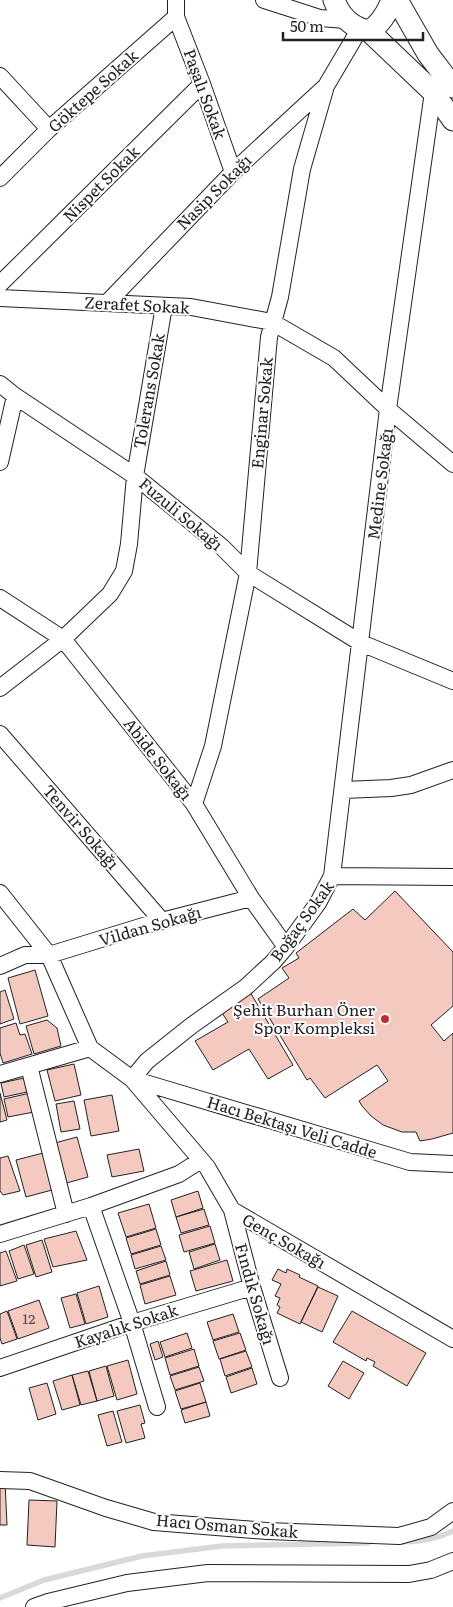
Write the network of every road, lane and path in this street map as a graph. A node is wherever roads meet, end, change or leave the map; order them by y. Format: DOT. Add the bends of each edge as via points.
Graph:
graph roads {
  1 [pos="176,0"];
  2 [pos="264,0"];
  3 [pos="334,0"];
  4 [pos="392,0"];
  5 [pos="397,0"];
  6 [pos="176,17"];
  7 [pos="358,27"];
  8 [pos="0,76"];
  9 [pos="202,84"];
  10 [pos="326,86"];
  11 [pos="443,90"];
  12 [pos="453,120"];
  13 [pos="49,130"];
  14 [pos="233,172"];
  15 [pos="0,178"];
  16 [pos="0,284"];
  17 [pos="0,298"];
  18 [pos="107,303"];
  19 [pos="164,306"];
  20 [pos="272,322"];
  21 [pos="0,384"];
  22 [pos="15,396"];
  23 [pos="388,409"];
  24 [pos="0,462"];
  25 [pos="453,464"];
  26 [pos="135,476"];
  27 [pos="248,573"];
  28 [pos="0,598"];
  29 [pos="63,639"];
  30 [pos="360,643"];
  31 [pos="453,681"];
  32 [pos="0,688"];
  33 [pos="0,734"];
  34 [pos="453,770"];
  35 [pos="344,790"];
  36 [pos="194,804"];
  37 [pos="332,876"];
  38 [pos="453,877"];
  39 [pos="0,893"];
  40 [pos="251,898"];
  41 [pos="162,921"];
  42 [pos="286,947"];
  43 [pos="49,955"];
  44 [pos="0,966"];
  45 [pos="90,1048"];
  46 [pos="29,1066"];
  47 [pos="0,1074"];
  48 [pos="132,1079"];
  49 [pos="201,1160"];
  50 [pos="453,1164"];
  51 [pos="92,1206"];
  52 [pos="232,1210"];
  53 [pos="66,1214"];
  54 [pos="0,1234"];
  55 [pos="252,1287"];
  56 [pos="132,1324"];
  57 [pos="453,1339"];
  58 [pos="0,1368"];
  59 [pos="280,1378"];
  60 [pos="157,1407"];
  61 [pos="0,1480"];
  62 [pos="453,1511"];
  63 [pos="453,1561"];
  64 [pos="34,1607"];
  1 -- 6 [label="street"];
  2 -- 7 [label="street"];
  3 -- 7 [label="street" via="339,10"];
  4 -- 7 [label="street" via="377,26"];
  5 -- 11 [label="street" via="428,54"];
  6 -- 9 [label="street, Paşalı Sokak"];
  6 -- 13 [label="street, Göktepe Sokak"];
  7 -- 10 [label="street, Enginar Sokak"];
  7 -- 11 [label="street"];
  8 -- 13 [label="street"];
  9 -- 14 [label="street, Paşalı Sokak"];
  9 -- 16 [label="street, Nispet Sokak"];
  10 -- 14 [label="street, Nasip Sokağı"];
  10 -- 20 [label="street, Enginar Sokak" via="302,169 280,296"];
  11 -- 12 [label="street"];
  11 -- 23 [label="street, Medine Sokağı"];
  13 -- 15 [label="street, Göktepe Sokak"];
  14 -- 18 [label="street, Nasip Sokağı"];
  17 -- 18 [label="street, Zerafet Sokak"];
  18 -- 19 [label="street, Zerafet Sokak"];
  19 -- 20 [label="street, Zerafet Sokak" via="191,307"];
  19 -- 26 [label="street, Tolerans Sokak"];
  20 -- 23 [label="street, Zerafet Sokak" via="334,358"];
  20 -- 27 [label="street, Enginar Sokak"];
  21 -- 22 [label="street, Fuzuli Sokağı"];
  22 -- 24 [label="street"];
  22 -- 26 [label="street, Fuzuli Sokağı"];
  23 -- 25 [label="street, Zerafet Sokak"];
  23 -- 30 [label="street, Medine Sokağı"];
  26 -- 27 [label="street, Fuzuli Sokağı" via="222,547"];
  26 -- 29 [label="street, Tolerans Sokak" via="124,570 110,594"];
  27 -- 30 [label="street, Fuzuli Sokağı"];
  27 -- 36 [label="street, Enginar Sokak" via="213,746"];
  28 -- 29 [label="street, Abide Sokağı"];
  29 -- 32 [label="street, Tolerans Sokak"];
  29 -- 36 [label="street, Abide Sokağı"];
  30 -- 31 [label="street, Fuzuli Sokağı"];
  30 -- 35 [label="street, Medine Sokağı"];
  33 -- 41 [label="street, Tenvir Sokağı"];
  34 -- 35 [label="street" via="411,785"];
  35 -- 37 [label="street, Medine Sokağı"];
  36 -- 40 [label="street, Abide Sokağı"];
  37 -- 38 [label="street, Boğaç Sokak"];
  37 -- 42 [label="street, Boğaç Sokak"];
  39 -- 43 [label="street"];
  40 -- 41 [label="street, Vildan Sokağı"];
  40 -- 42 [label="street, Abide Sokağı"];
  41 -- 43 [label="street, Vildan Sokağı"];
  42 -- 48 [label="street, Boğaç Sokak" via="246,986 146,1061"];
  43 -- 44 [label="street, Vildan Sokağı" via="25,955"];
  43 -- 45 [label="street"];
  45 -- 46 [label="street"];
  45 -- 48 [label="street"];
  46 -- 47 [label="street"];
  46 -- 53 [label="street"];
  48 -- 49 [label="street, Genç Sokağı"];
  48 -- 50 [label="street, Hacı Bektaşı Veli Cadde" via="410,1162"];
  49 -- 51 [label="street" via="179,1174"];
  49 -- 52 [label="street, Genç Sokağı"];
  51 -- 53 [label="street"];
  51 -- 56 [label="street"];
  52 -- 55 [label="street, Fındık Sokağı"];
  52 -- 57 [label="street, Genç Sokağı"];
  53 -- 54 [label="street"];
  55 -- 56 [label="street, Kayalık Sokak"];
  55 -- 59 [label="street, Fındık Sokağı"];
  56 -- 58 [label="street, Kayalık Sokak"];
  56 -- 60 [label="street"];
  61 -- 62 [label="street, Hacı Osman Sokak" via="30,1481 154,1522 267,1531 400,1536 430,1527"];
  63 -- 64 [label="street" via="409,1574 208,1573 127,1583"];
}
